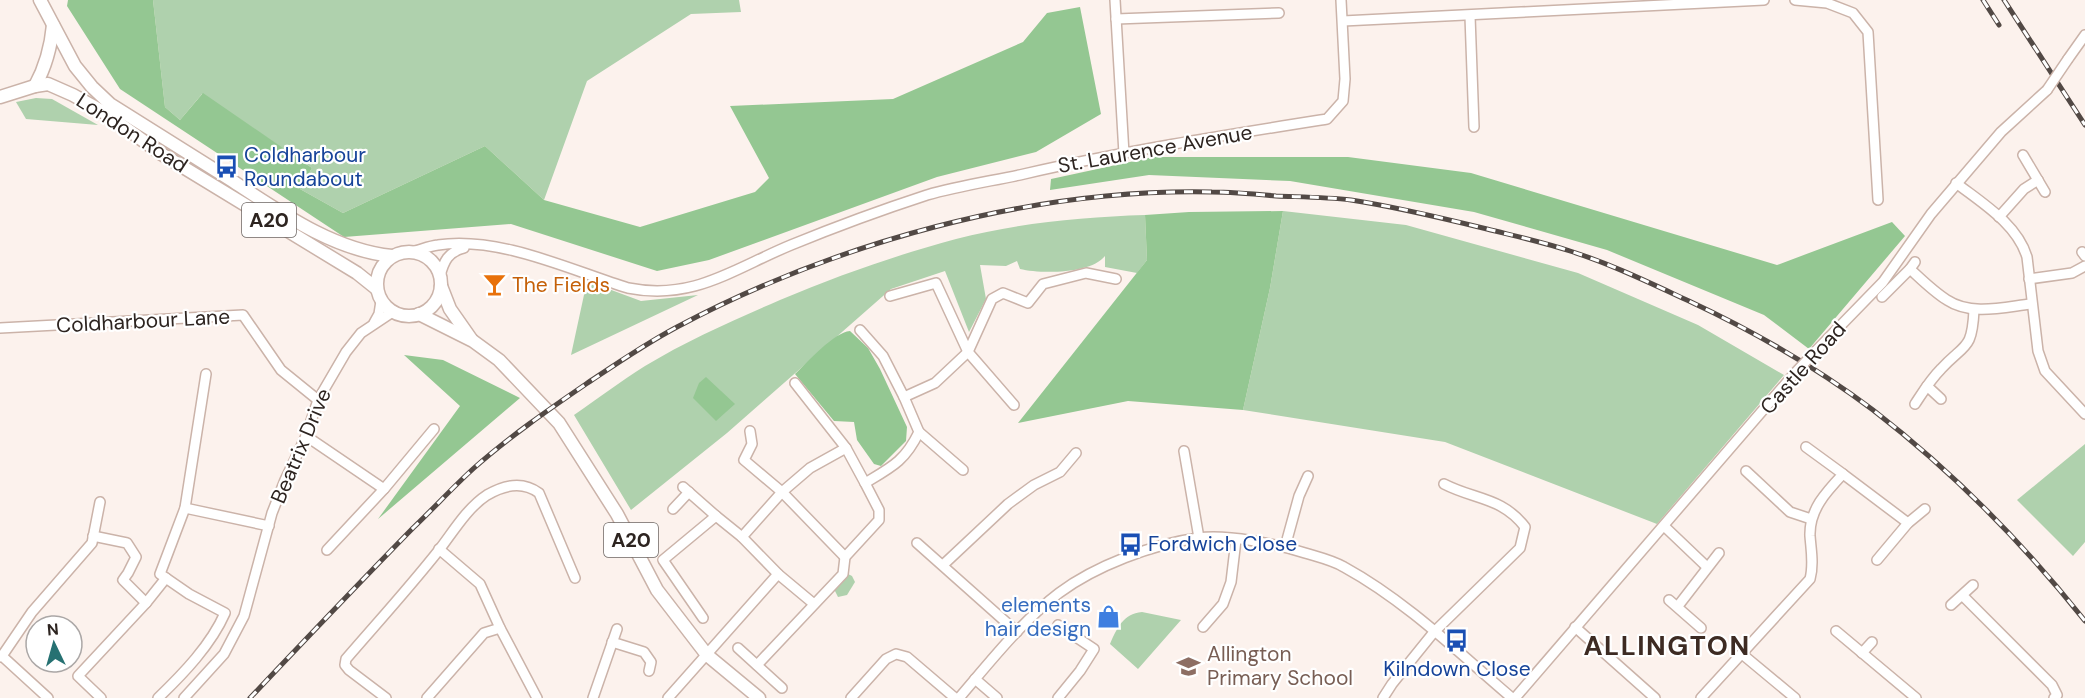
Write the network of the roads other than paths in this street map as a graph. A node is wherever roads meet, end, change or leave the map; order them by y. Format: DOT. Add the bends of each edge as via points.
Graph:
graph roads {
  1 [pos="40,0"];
  2 [pos="1115,0"];
  3 [pos="1341,0"];
  4 [pos="1512,0"];
  5 [pos="1764,0"];
  6 [pos="1795,0"];
  7 [pos="1513,12"];
  8 [pos="1279,13"];
  9 [pos="1470,16"];
  10 [pos="1116,19"];
  11 [pos="1342,21"];
  12 [pos="53,24"];
  13 [pos="2085,35"];
  14 [pos="35,86"];
  15 [pos="0,97"];
  16 [pos="1474,127"];
  17 [pos="1124,154"];
  18 [pos="2023,155"];
  19 [pos="2038,180"];
  20 [pos="1956,183"];
  21 [pos="2045,192"];
  22 [pos="1878,200"];
  23 [pos="1999,217"];
  24 [pos="484,246"];
  25 [pos="411,252"];
  26 [pos="392,256"];
  27 [pos="2085,266"];
  28 [pos="1116,279"];
  29 [pos="2029,279"];
  30 [pos="440,281"];
  31 [pos="379,295"];
  32 [pos="890,296"];
  33 [pos="1882,297"];
  34 [pos="2031,304"];
  35 [pos="1974,310"];
  36 [pos="394,311"];
  37 [pos="419,314"];
  38 [pos="374,323"];
  39 [pos="0,328"];
  40 [pos="860,330"];
  41 [pos="473,341"];
  42 [pos="968,352"];
  43 [pos="206,374"];
  44 [pos="795,382"];
  45 [pos="1927,386"];
  46 [pos="904,397"];
  47 [pos="1941,399"];
  48 [pos="318,400"];
  49 [pos="1915,404"];
  50 [pos="1014,405"];
  51 [pos="2085,414"];
  52 [pos="434,429"];
  53 [pos="750,431"];
  54 [pos="919,432"];
  55 [pos="306,436"];
  56 [pos="1806,447"];
  57 [pos="846,448"];
  58 [pos="1184,451"];
  59 [pos="1076,453"];
  60 [pos="963,470"];
  61 [pos="1746,471"];
  62 [pos="1843,474"];
  63 [pos="1308,476"];
  64 [pos="865,483"];
  65 [pos="1444,484"];
  66 [pos="384,489"];
  67 [pos="782,492"];
  68 [pos="100,502"];
  69 [pos="185,508"];
  70 [pos="673,509"];
  71 [pos="1925,509"];
  72 [pos="716,516"];
  73 [pos="1811,519"];
  74 [pos="1908,523"];
  75 [pos="269,526"];
  76 [pos="1664,526"];
  77 [pos="93,536"];
  78 [pos="742,537"];
  79 [pos="1199,538"];
  80 [pos="1236,540"];
  81 [pos="917,543"];
  82 [pos="1285,547"];
  83 [pos="439,549"];
  84 [pos="327,550"];
  85 [pos="1719,553"];
  86 [pos="845,557"];
  87 [pos="1877,560"];
  88 [pos="943,565"];
  89 [pos="1707,567"];
  90 [pos="778,574"];
  91 [pos="163,576"];
  92 [pos="575,578"];
  93 [pos="1973,585"];
  94 [pos="1963,596"];
  95 [pos="1669,600"];
  96 [pos="146,603"];
  97 [pos="814,604"];
  98 [pos="1951,605"];
  99 [pos="1678,606"];
  100 [pos="703,618"];
  101 [pos="1058,625"];
  102 [pos="1203,627"];
  103 [pos="1575,627"];
  104 [pos="500,628"];
  105 [pos="1701,628"];
  106 [pos="617,629"];
  107 [pos="1836,631"];
  108 [pos="1017,632"];
  109 [pos="1434,632"];
  110 [pos="612,642"];
  111 [pos="1872,642"];
  112 [pos="738,648"];
  113 [pos="1862,653"];
  114 [pos="707,654"];
  115 [pos="1742,654"];
  116 [pos="1,657"];
  117 [pos="756,665"];
  118 [pos="649,670"];
  119 [pos="975,679"];
  120 [pos="782,688"];
  121 [pos="2057,697"];
  122 [pos="48,698"];
  123 [pos="101,698"];
  124 [pos="158,698"];
  125 [pos="184,698"];
  126 [pos="386,698"];
  127 [pos="427,698"];
  128 [pos="537,698"];
  129 [pos="593,698"];
  130 [pos="668,698"];
  131 [pos="759,698"];
  132 [pos="851,698"];
  133 [pos="957,698"];
  134 [pos="997,698"];
  135 [pos="1058,698"];
  136 [pos="1383,698"];
  137 [pos="1513,698"];
  138 [pos="1655,698"];
  139 [pos="1701,698"];
  140 [pos="1795,698"];
  141 [pos="1916,698"];
  1 -- 12 [label="main road"];
  2 -- 10 [label="street"];
  3 -- 11 [label="street, St. Laurence Avenue"];
  4 -- 7 [label="street"];
  5 -- 7 [label="street"];
  6 -- 22 [label="street" via="1827,3 1852,13 1868,32"];
  7 -- 9 [label="street"];
  8 -- 10 [label="street"];
  9 -- 11 [label="street"];
  9 -- 16 [label="street"];
  10 -- 17 [label="street"];
  11 -- 17 [label="street, St. Laurence Avenue" via="1346,80 1343,101 1327,119"];
  12 -- 14 [label="main road" via="49,55"];
  12 -- 26 [label="main road, London Road / A20" via="75,66 110,104 279,211 334,241"];
  13 -- 20 [label="street, Castle Road, bridge" via="2047,90 2001,132"];
  14 -- 15 [label="main road"];
  14 -- 31 [label="main road, London Road / A20" via="48,84 105,113 160,153 340,262"];
  17 -- 24 [label="street, St. Laurence Avenue" via="928,195 839,226 704,284 668,292 628,288 520,253"];
  18 -- 19 [label="street"];
  19 -- 21 [label="street"];
  19 -- 23 [label="street" via="2024,189"];
  20 -- 23 [label="street"];
  20 -- 76 [label="street, Castle Road, bridge" via="1882,282 1794,374"];
  23 -- 29 [label="street" via="2024,246"];
  24 -- 25 [label="street, St. Laurence Avenue" via="439,245"];
  24 -- 30 [label="street, St. Laurence Avenue" via="451,253 445,259"];
  25 -- 26 [label="main road"];
  25 -- 30 [label="main road" via="429,260"];
  26 -- 31 [label="main road" via="379,270"];
  27 -- 29 [label="street" via="2072,273"];
  28 -- 42 [label="street" via="1086,273 1042,284 1028,303 1003,293 992,299"];
  29 -- 34 [label="street"];
  30 -- 37 [label="main road" via="434,303"];
  30 -- 41 [label="main road, A20" via="450,309"];
  31 -- 36 [label="main road" via="388,309"];
  31 -- 38 [label="street, Beatrix Drive" via="379,314"];
  32 -- 42 [label="street" via="936,283"];
  33 -- 35 [label="street" via="1912,266 1947,300"];
  34 -- 35 [label="street"];
  34 -- 51 [label="street" via="2045,370"];
  35 -- 45 [label="street" via="1973,329 1962,352"];
  36 -- 37 [label="main road" via="409,316"];
  36 -- 38 [label="street, Beatrix Drive"];
  37 -- 41 [label="main road, A20"];
  38 -- 48 [label="street, Beatrix Drive" via="346,352"];
  39 -- 48 [label="street, Coldharbour Lane" via="243,315 281,370"];
  40 -- 46 [label="street" via="883,356"];
  41 -- 114 [label="main road, A20" via="499,360 559,423 617,514 657,590"];
  42 -- 46 [label="street" via="935,383"];
  42 -- 50 [label="street"];
  43 -- 69 [label="street"];
  44 -- 57 [label="street"];
  45 -- 47 [label="street"];
  45 -- 49 [label="street"];
  46 -- 54 [label="street"];
  48 -- 55 [label="street, Beatrix Drive"];
  52 -- 66 [label="street"];
  53 -- 67 [label="street" via="752,444 744,460"];
  54 -- 60 [label="street"];
  54 -- 64 [label="street" via="899,462"];
  55 -- 66 [label="street"];
  55 -- 75 [label="street, Beatrix Drive"];
  56 -- 62 [label="street"];
  57 -- 64 [label="street"];
  57 -- 67 [label="street" via="810,468"];
  58 -- 79 [label="street"];
  59 -- 88 [label="street" via="1060,472 1008,504"];
  61 -- 73 [label="street" via="1790,512"];
  62 -- 73 [label="street" via="1823,495"];
  62 -- 74 [label="street"];
  63 -- 82 [label="street"];
  64 -- 86 [label="street" via="879,510 879,520"];
  65 -- 109 [label="street" via="1502,505 1525,527 1520,548"];
  66 -- 84 [label="street"];
  67 -- 78 [label="street"];
  67 -- 86 [label="street"];
  68 -- 77 [label="street"];
  69 -- 75 [label="street"];
  69 -- 91 [label="street"];
  70 -- 72 [label="street" via="686,490"];
  71 -- 74 [label="street"];
  72 -- 78 [label="street"];
  72 -- 100 [label="street" via="663,560"];
  73 -- 115 [label="street" via="1810,579 1781,604"];
  74 -- 87 [label="street"];
  75 -- 125 [label="street, Beatrix Drive" via="244,616 224,654"];
  76 -- 89 [label="street"];
  76 -- 103 [label="street, Castle Road"];
  77 -- 96 [label="street" via="127,543 136,557 123,580"];
  77 -- 116 [label="street" via="92,543 32,612"];
  78 -- 90 [label="street"];
  79 -- 80 [label="street"];
  79 -- 108 [label="street" via="1154,548 1101,568 1060,592"];
  80 -- 82 [label="street"];
  80 -- 102 [label="street" via="1231,582 1223,604"];
  81 -- 88 [label="street"];
  82 -- 109 [label="street" via="1341,565 1385,591"];
  83 -- 92 [label="street" via="454,527 486,496 521,485 539,493"];
  83 -- 104 [label="street" via="480,584"];
  83 -- 126 [label="street" via="346,659 349,670"];
  85 -- 89 [label="street"];
  86 -- 97 [label="street" via="843,574"];
  88 -- 108 [label="street"];
  89 -- 99 [label="street"];
  90 -- 97 [label="street"];
  90 -- 114 [label="street"];
  91 -- 96 [label="street"];
  91 -- 124 [label="street" via="225,613 218,628"];
  93 -- 94 [label="street"];
  94 -- 98 [label="street"];
  94 -- 121 [label="street" via="2052,685"];
  95 -- 99 [label="street"];
  96 -- 123 [label="street" via="78,675"];
  97 -- 117 [label="street"];
  99 -- 105 [label="street"];
  101 -- 135 [label="street" via="1094,649"];
  103 -- 137 [label="street, Castle Road"];
  103 -- 138 [label="street"];
  104 -- 127 [label="street" via="484,633"];
  104 -- 128 [label="street"];
  106 -- 110 [label="street"];
  107 -- 113 [label="street"];
  108 -- 119 [label="street"];
  109 -- 136 [label="street"];
  109 -- 137 [label="street"];
  110 -- 118 [label="street" via="644,652 651,662"];
  110 -- 129 [label="street"];
  111 -- 113 [label="street"];
  112 -- 117 [label="street"];
  113 -- 141 [label="street"];
  114 -- 130 [label="street"];
  114 -- 131 [label="main road, A20"];
  115 -- 139 [label="street"];
  115 -- 140 [label="street"];
  116 -- 122 [label="street"];
  117 -- 120 [label="street"];
  119 -- 133 [label="street"];
  119 -- 134 [label="street"];
  132 -- 133 [label="street" via="886,659 896,654 907,657"];
}
